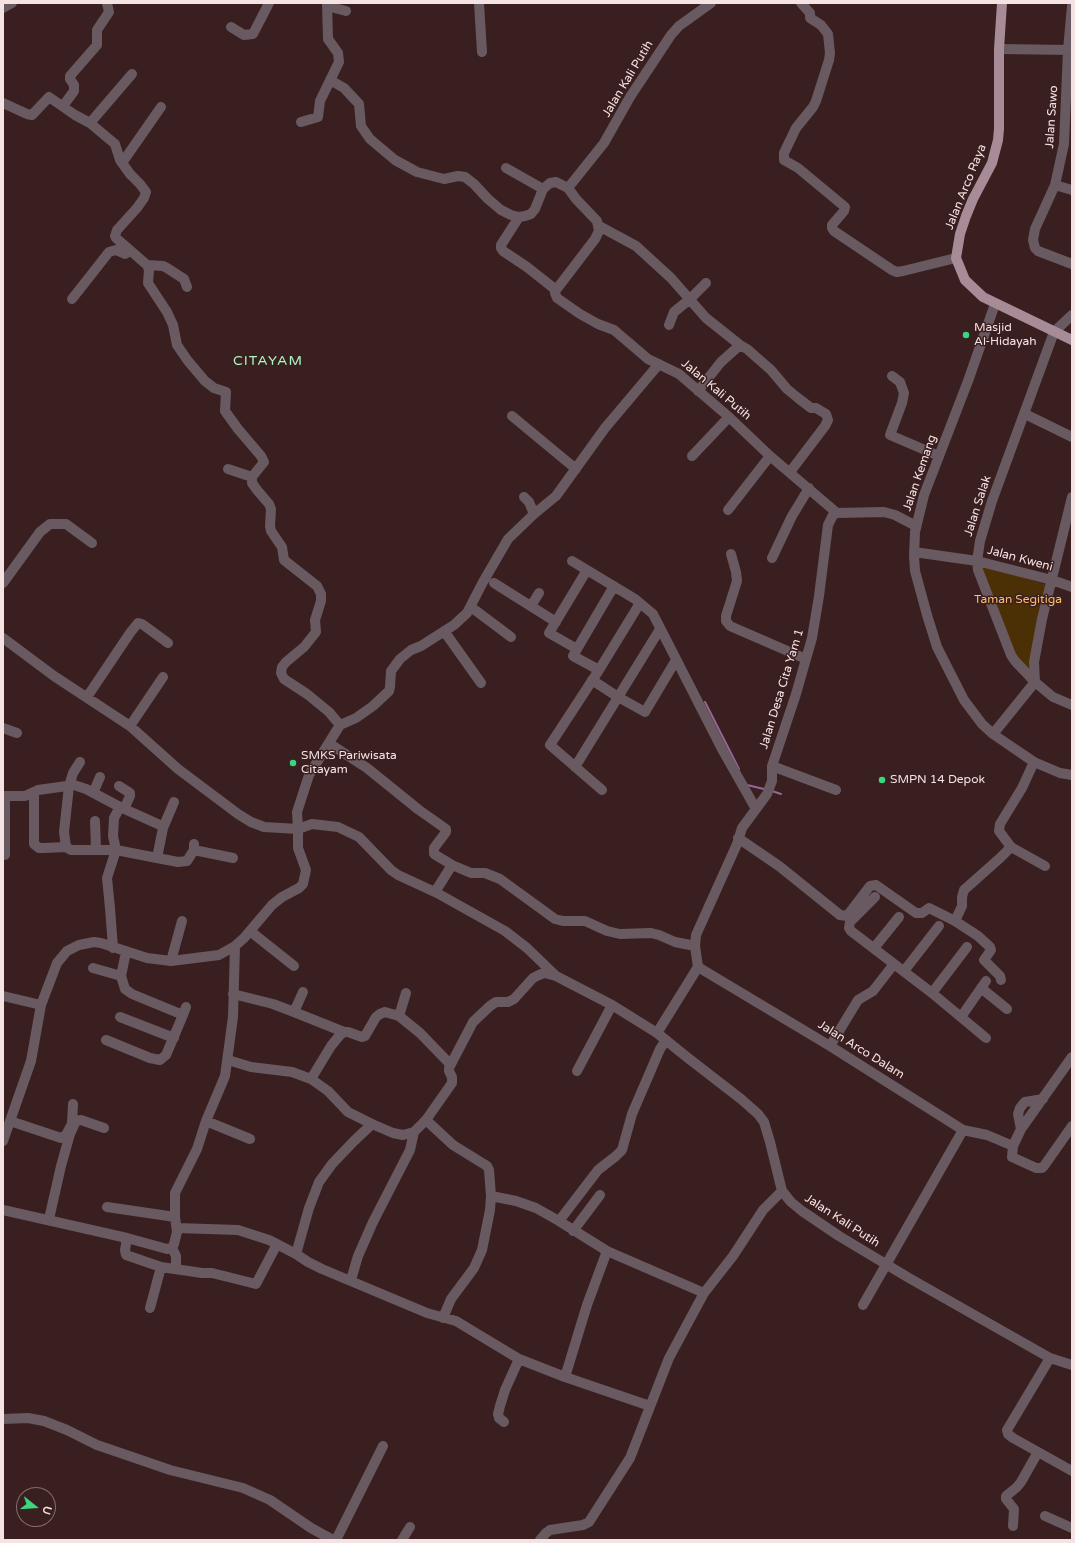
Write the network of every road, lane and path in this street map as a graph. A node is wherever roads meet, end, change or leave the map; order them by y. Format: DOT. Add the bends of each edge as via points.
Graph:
graph roads {
  1 [pos="12,3"];
  2 [pos="107,3"];
  3 [pos="269,3"];
  4 [pos="479,3"];
  5 [pos="711,3"];
  6 [pos="801,3"];
  7 [pos="1002,3"];
  8 [pos="327,4"];
  9 [pos="1072,6"];
  10 [pos="3,8"];
  11 [pos="346,11"];
  12 [pos="231,27"];
  13 [pos="999,49"];
  14 [pos="1070,50"];
  15 [pos="482,52"];
  16 [pos="132,74"];
  17 [pos="330,80"];
  18 [pos="3,103"];
  19 [pos="64,106"];
  20 [pos="161,107"];
  21 [pos="301,122"];
  22 [pos="90,123"];
  23 [pos="122,163"];
  24 [pos="506,168"];
  25 [pos="1055,185"];
  26 [pos="568,188"];
  27 [pos="543,190"];
  28 [pos="1072,190"];
  29 [pos="519,217"];
  30 [pos="599,226"];
  31 [pos="130,251"];
  32 [pos="956,258"];
  33 [pos="1072,264"];
  34 [pos="147,265"];
  35 [pos="706,283"];
  36 [pos="187,287"];
  37 [pos="556,290"];
  38 [pos="690,299"];
  39 [pos="72,300"];
  40 [pos="995,304"];
  41 [pos="1072,315"];
  42 [pos="669,325"];
  43 [pos="1054,332"];
  44 [pos="1072,340"];
  45 [pos="740,345"];
  46 [pos="659,364"];
  47 [pos="892,376"];
  48 [pos="698,391"];
  49 [pos="1025,414"];
  50 [pos="512,416"];
  51 [pos="729,417"];
  52 [pos="1072,437"];
  53 [pos="692,456"];
  54 [pos="770,456"];
  55 [pos="939,456"];
  56 [pos="228,468"];
  57 [pos="576,469"];
  58 [pos="790,472"];
  59 [pos="252,477"];
  60 [pos="809,488"];
  61 [pos="524,497"];
  62 [pos="1072,497"];
  63 [pos="728,510"];
  64 [pos="837,512"];
  65 [pos="534,514"];
  66 [pos="916,526"];
  67 [pos="92,542"];
  68 [pos="914,552"];
  69 [pos="731,554"];
  70 [pos="772,558"];
  71 [pos="977,560"];
  72 [pos="572,562"];
  73 [pos="587,570"];
  74 [pos="1052,580"];
  75 [pos="3,582"];
  76 [pos="494,583"];
  77 [pos="614,586"];
  78 [pos="1072,587"];
  79 [pos="539,593"];
  80 [pos="640,603"];
  81 [pos="530,606"];
  82 [pos="471,607"];
  83 [pos="556,622"];
  84 [pos="660,629"];
  85 [pos="444,631"];
  86 [pos="511,637"];
  87 [pos="3,638"];
  88 [pos="168,643"];
  89 [pos="577,649"];
  90 [pos="806,659"];
  91 [pos="676,660"];
  92 [pos="599,670"];
  93 [pos="163,677"];
  94 [pos="592,680"];
  95 [pos="1035,682"];
  96 [pos="482,683"];
  97 [pos="86,697"];
  98 [pos="618,697"];
  99 [pos="1072,705"];
  100 [pos="340,725"];
  101 [pos="130,726"];
  102 [pos="3,728"];
  103 [pos="17,733"];
  104 [pos="993,734"];
  105 [pos="330,744"];
  106 [pos="80,762"];
  107 [pos="1034,762"];
  108 [pos="772,766"];
  109 [pos="575,767"];
  110 [pos="1072,775"];
  111 [pos="100,777"];
  112 [pos="69,786"];
  113 [pos="119,786"];
  114 [pos="602,790"];
  115 [pos="836,790"];
  116 [pos="34,793"];
  117 [pos="93,793"];
  118 [pos="4,796"];
  119 [pos="174,802"];
  120 [pos="122,808"];
  121 [pos="756,808"];
  122 [pos="95,821"];
  123 [pos="163,828"];
  124 [pos="298,829"];
  125 [pos="738,838"];
  126 [pos="66,846"];
  127 [pos="1011,847"];
  128 [pos="96,849"];
  129 [pos="116,850"];
  130 [pos="4,856"];
  131 [pos="157,858"];
  132 [pos="233,858"];
  133 [pos="452,866"];
  134 [pos="1046,866"];
  135 [pos="435,892"];
  136 [pos="875,897"];
  137 [pos="899,917"];
  138 [pos="182,921"];
  139 [pos="955,921"];
  140 [pos="939,926"];
  141 [pos="250,931"];
  142 [pos="235,946"];
  143 [pos="695,946"];
  144 [pos="968,947"];
  145 [pos="113,948"];
  146 [pos="874,948"];
  147 [pos="126,952"];
  148 [pos="171,961"];
  149 [pos="894,964"];
  150 [pos="294,966"];
  151 [pos="698,967"];
  152 [pos="93,968"];
  153 [pos="904,971"];
  154 [pos="121,976"];
  155 [pos="556,976"];
  156 [pos="1001,980"];
  157 [pos="303,992"];
  158 [pos="406,993"];
  159 [pos="932,993"];
  160 [pos="233,994"];
  161 [pos="3,996"];
  162 [pos="42,1005"];
  163 [pos="612,1005"];
  164 [pos="1007,1009"];
  165 [pos="294,1012"];
  166 [pos="399,1016"];
  167 [pos="120,1017"];
  168 [pos="961,1017"];
  169 [pos="344,1032"];
  170 [pos="662,1036"];
  171 [pos="174,1038"];
  172 [pos="986,1038"];
  173 [pos="106,1040"];
  174 [pos="830,1046"];
  175 [pos="1072,1057"];
  176 [pos="228,1060"];
  177 [pos="450,1064"];
  178 [pos="577,1071"];
  179 [pos="311,1079"];
  180 [pos="73,1104"];
  181 [pos="8,1117"];
  182 [pos="426,1120"];
  183 [pos="206,1121"];
  184 [pos="372,1124"];
  185 [pos="1072,1126"];
  186 [pos="104,1128"];
  187 [pos="963,1130"];
  188 [pos="414,1132"];
  189 [pos="250,1139"];
  190 [pos="3,1141"];
  191 [pos="1013,1146"];
  192 [pos="782,1191"];
  193 [pos="600,1195"];
  194 [pos="491,1196"];
  195 [pos="107,1207"];
  196 [pos="3,1210"];
  197 [pos="175,1217"];
  198 [pos="48,1219"];
  199 [pos="559,1221"];
  200 [pos="177,1228"];
  201 [pos="573,1231"];
  202 [pos="127,1238"];
  203 [pos="277,1244"];
  204 [pos="172,1248"];
  205 [pos="607,1251"];
  206 [pos="296,1254"];
  207 [pos="886,1265"];
  208 [pos="161,1267"];
  209 [pos="176,1268"];
  210 [pos="351,1280"];
  211 [pos="704,1293"];
  212 [pos="863,1305"];
  213 [pos="150,1308"];
  214 [pos="443,1318"];
  215 [pos="1050,1358"];
  216 [pos="519,1359"];
  217 [pos="1072,1365"];
  218 [pos="565,1377"];
  219 [pos="650,1406"];
  220 [pos="3,1419"];
  221 [pos="504,1422"];
  222 [pos="383,1446"];
  223 [pos="1038,1452"];
  224 [pos="1072,1471"];
  225 [pos="1045,1516"];
  226 [pos="1013,1526"];
  227 [pos="410,1527"];
  228 [pos="1072,1528"];
  229 [pos="314,1535"];
  230 [pos="335,1540"];
  231 [pos="402,1540"];
  232 [pos="540,1540"];
  1 -- 10 [label="street"];
  2 -- 19 [label="street" via="109,12 97,30 97,45 70,76 74,92"];
  3 -- 12 [label="street" via="253,34 244,35"];
  4 -- 15 [label="street"];
  5 -- 26 [label="street, Jalan Kali Putih" via="679,26 671,35 630,97 604,143"];
  6 -- 32 [label="street" via="810,13 810,18 828,34 830,60 814,107 796,128 784,153 784,160 798,168 845,207 832,224 834,231 892,270 903,271"];
  7 -- 13 [label="main road, Jalan Arco Raya"];
  8 -- 11 [label="street"];
  8 -- 17 [label="street" via="328,38 339,55 339,62"];
  9 -- 14 [label="street, Jalan Sawo"];
  13 -- 14 [label="street"];
  13 -- 32 [label="main road, Jalan Arco Raya" via="997,147 966,216"];
  14 -- 25 [label="street, Jalan Sawo" via="1064,144"];
  16 -- 22 [label="street"];
  17 -- 21 [label="street" via="319,105 318,117"];
  17 -- 29 [label="street" via="344,88 356,100 359,104 361,126 374,144 387,154 428,176 444,179 465,177 501,210"];
  18 -- 19 [label="street" via="30,115 34,114 49,97"];
  19 -- 22 [label="street"];
  20 -- 23 [label="street"];
  22 -- 23 [label="street" via="115,144"];
  23 -- 31 [label="street" via="146,192 137,208 116,233 116,238"];
  24 -- 27 [label="street"];
  25 -- 28 [label="street"];
  25 -- 33 [label="street, Jalan Sawo" via="1035,229 1033,244 1038,251"];
  26 -- 27 [label="street" via="552,182"];
  26 -- 30 [label="street"];
  27 -- 29 [label="street" via="531,214"];
  29 -- 37 [label="street, Jalan Kali Putih" via="501,244 501,248"];
  30 -- 37 [label="street" via="595,239"];
  30 -- 38 [label="street" via="636,246"];
  31 -- 34 [label="street"];
  31 -- 39 [label="street" via="125,254 116,250 109,252"];
  32 -- 40 [label="main road" via="962,274 971,286"];
  34 -- 36 [label="street" via="167,268 184,279"];
  34 -- 59 [label="street" via="148,283 167,312 177,345 205,381 214,388 226,392 225,411 264,462"];
  35 -- 38 [label="street"];
  37 -- 46 [label="street, Jalan Kali Putih" via="557,298 569,307 614,330 648,359"];
  38 -- 42 [label="street" via="674,312"];
  38 -- 45 [label="street" via="700,312"];
  40 -- 43 [label="main road"];
  40 -- 55 [label="street, Jalan Kemang"];
  41 -- 43 [label="street"];
  43 -- 44 [label="main road"];
  43 -- 49 [label="street, Jalan Salak"];
  45 -- 48 [label="street" via="721,362"];
  45 -- 58 [label="street" via="771,370 798,398 828,417 825,426"];
  46 -- 48 [label="street, Jalan Kali Putih" via="679,374"];
  46 -- 57 [label="street" via="611,421"];
  47 -- 55 [label="street" via="900,382 904,393 890,435"];
  48 -- 51 [label="street, Jalan Kali Putih"];
  49 -- 52 [label="street"];
  49 -- 71 [label="street, Jalan Salak" via="992,501 980,540"];
  50 -- 57 [label="street"];
  51 -- 53 [label="street"];
  51 -- 54 [label="street, Jalan Kali Putih"];
  54 -- 58 [label="street, Jalan Kali Putih"];
  54 -- 63 [label="street"];
  55 -- 66 [label="street, Jalan Kemang" via="924,495"];
  56 -- 59 [label="street"];
  57 -- 65 [label="street" via="556,496"];
  58 -- 60 [label="street, Jalan Kali Putih"];
  59 -- 100 [label="street" via="252,483 271,509 271,531 282,547 284,560 317,586 321,594 315,620 316,632 282,667 282,676 303,690"];
  60 -- 64 [label="street, Jalan Kali Putih"];
  60 -- 70 [label="street"];
  61 -- 65 [label="street"];
  62 -- 74 [label="street"];
  64 -- 66 [label="street" via="884,512"];
  64 -- 90 [label="street, Jalan Desa Cita Yam 1" via="828,525 819,596"];
  65 -- 82 [label="street" via="508,539 482,582"];
  66 -- 68 [label="street, Jalan Kemang"];
  67 -- 75 [label="street" via="66,524 50,524 40,532"];
  68 -- 71 [label="street, Jalan Kweni"];
  68 -- 104 [label="street, Jalan Kemang" via="926,615 939,652 964,700"];
  69 -- 90 [label="street" via="737,581 726,621 730,626"];
  71 -- 74 [label="street, Jalan Kweni"];
  71 -- 95 [label="street, Jalan Salak" via="978,570 1011,655"];
  72 -- 73 [label="street"];
  73 -- 77 [label="street"];
  73 -- 83 [label="street"];
  74 -- 78 [label="street, Jalan Kweni"];
  74 -- 95 [label="street" via="1035,651"];
  76 -- 81 [label="street"];
  77 -- 80 [label="street"];
  77 -- 89 [label="street"];
  79 -- 81 [label="street"];
  80 -- 84 [label="street" via="653,614"];
  80 -- 92 [label="street"];
  81 -- 83 [label="street"];
  82 -- 85 [label="street" via="458,622"];
  82 -- 86 [label="street"];
  83 -- 89 [label="street" via="549,633"];
  84 -- 91 [label="street"];
  84 -- 98 [label="street"];
  85 -- 96 [label="street"];
  85 -- 100 [label="street" via="400,659 392,671 388,691 373,706"];
  87 -- 97 [label="street" via="50,674"];
  88 -- 97 [label="street" via="142,624 138,624"];
  89 -- 92 [label="street" via="573,656"];
  90 -- 108 [label="street, Jalan Desa Cita Yam 1"];
  91 -- 98 [label="street" via="645,712"];
  91 -- 121 [label="street"];
  92 -- 94 [label="street"];
  93 -- 101 [label="street"];
  94 -- 98 [label="street"];
  94 -- 109 [label="street" via="550,745"];
  95 -- 99 [label="street, Jalan Salak" via="1053,697"];
  95 -- 104 [label="street"];
  97 -- 101 [label="street"];
  98 -- 109 [label="street"];
  100 -- 105 [label="street"];
  101 -- 124 [label="street" via="190,779 252,822 264,827"];
  102 -- 103 [label="street"];
  104 -- 107 [label="street, Jalan Kemang"];
  105 -- 124 [label="street" via="320,756 304,788 297,812"];
  105 -- 133 [label="street" via="367,768 446,828 446,832 434,848 434,854"];
  106 -- 112 [label="street"];
  107 -- 110 [label="street, Jalan Kemang"];
  107 -- 127 [label="street" via="1000,824 999,832"];
  108 -- 115 [label="street"];
  108 -- 121 [label="street, Jalan Desa Cita Yam 1" via="772,781 767,794"];
  109 -- 114 [label="street"];
  111 -- 117 [label="street"];
  112 -- 116 [label="street" via="38,790"];
  112 -- 117 [label="street" via="80,786"];
  112 -- 126 [label="street" via="64,832"];
  113 -- 120 [label="street" via="130,793"];
  116 -- 118 [label="street" via="25,796"];
  116 -- 126 [label="street" via="34,844 39,848"];
  117 -- 120 [label="street"];
  118 -- 130 [label="street"];
  119 -- 123 [label="street"];
  120 -- 123 [label="street"];
  120 -- 129 [label="street" via="115,814 113,824"];
  121 -- 125 [label="street" via="744,824"];
  122 -- 128 [label="street"];
  123 -- 131 [label="street"];
  124 -- 135 [label="street" via="312,824 345,829 359,837 398,875"];
  124 -- 141 [label="street" via="298,848 306,870 305,880 299,888 272,905"];
  125 -- 139 [label="street" via="779,866 840,915 847,916 870,886 876,885 916,913 929,908"];
  125 -- 143 [label="street" via="696,935"];
  126 -- 128 [label="street" via="71,850"];
  127 -- 134 [label="street"];
  127 -- 139 [label="street" via="964,890 962,906"];
  128 -- 129 [label="street"];
  129 -- 131 [label="street"];
  129 -- 145 [label="street" via="107,878"];
  131 -- 132 [label="street" via="183,863 190,858 194,847"];
  133 -- 135 [label="street"];
  133 -- 143 [label="street" via="470,873 485,873 500,879 555,919 585,921 620,934 651,933"];
  135 -- 155 [label="street" via="505,931"];
  136 -- 146 [label="street" via="850,922 849,928"];
  137 -- 146 [label="street"];
  138 -- 148 [label="street"];
  139 -- 156 [label="street" via="990,947 984,961 998,973"];
  140 -- 153 [label="street"];
  141 -- 142 [label="street"];
  141 -- 150 [label="street"];
  142 -- 148 [label="street" via="219,954"];
  142 -- 160 [label="street"];
  143 -- 151 [label="street"];
  144 -- 159 [label="street"];
  145 -- 147 [label="street"];
  145 -- 162 [label="street" via="94,942 66,951 57,963"];
  146 -- 149 [label="street"];
  147 -- 148 [label="street"];
  147 -- 154 [label="street"];
  149 -- 153 [label="street"];
  149 -- 174 [label="street" via="873,991 858,1000"];
  151 -- 170 [label="street"];
  151 -- 174 [label="street, Jalan Arco Dalam"];
  152 -- 154 [label="street"];
  153 -- 159 [label="street"];
  154 -- 171 [label="street" via="125,989 132,994 184,1011"];
  155 -- 163 [label="street, Jalan Kali Putih"];
  155 -- 177 [label="street" via="544,973 539,975 514,999 496,1002 490,1006 473,1022"];
  157 -- 165 [label="street"];
  158 -- 166 [label="street"];
  159 -- 168 [label="street"];
  160 -- 165 [label="street"];
  160 -- 176 [label="street"];
  161 -- 162 [label="street"];
  162 -- 181 [label="street" via="31,1061"];
  163 -- 170 [label="street, Jalan Kali Putih"];
  163 -- 178 [label="street"];
  164 -- 168 [label="street" via="984,984"];
  165 -- 169 [label="street"];
  166 -- 169 [label="street" via="385,1012 380,1014 365,1036"];
  166 -- 177 [label="street" via="420,1033"];
  167 -- 171 [label="street"];
  168 -- 172 [label="street"];
  169 -- 179 [label="street" via="331,1046"];
  170 -- 192 [label="street, Jalan Kali Putih" via="761,1117"];
  170 -- 199 [label="street" via="660,1049 632,1114 622,1150 598,1170"];
  171 -- 173 [label="street" via="166,1055 160,1060"];
  174 -- 187 [label="street, Jalan Arco Dalam"];
  175 -- 191 [label="street" via="1021,1129"];
  176 -- 179 [label="street" via="251,1067 292,1072"];
  176 -- 183 [label="street" via="225,1076"];
  177 -- 182 [label="street" via="452,1083"];
  179 -- 184 [label="street" via="328,1091 348,1112"];
  180 -- 181 [label="street" via="72,1124 66,1135 61,1138"];
  181 -- 190 [label="street"];
  182 -- 188 [label="street"];
  182 -- 194 [label="street" via="453,1145 487,1166"];
  183 -- 189 [label="street"];
  183 -- 197 [label="street" via="197,1149 175,1193"];
  184 -- 188 [label="street" via="403,1135"];
  184 -- 206 [label="street" via="332,1164 319,1182"];
  185 -- 191 [label="street" via="1042,1168 1036,1168 1012,1157"];
  186 -- 198 [label="street" via="81,1120 76,1121 70,1134"];
  187 -- 191 [label="street, Jalan Arco Dalam"];
  187 -- 207 [label="street"];
  188 -- 210 [label="street" via="410,1150 372,1222"];
  192 -- 207 [label="street, Jalan Kali Putih" via="802,1212"];
  192 -- 211 [label="street" via="763,1210 733,1256"];
  193 -- 201 [label="street"];
  194 -- 199 [label="street" via="524,1204"];
  194 -- 214 [label="street" via="482,1250 474,1268 451,1299"];
  195 -- 197 [label="street"];
  196 -- 198 [label="street"];
  197 -- 200 [label="street"];
  198 -- 202 [label="street"];
  199 -- 201 [label="street"];
  200 -- 203 [label="street" via="238,1230"];
  200 -- 204 [label="street"];
  201 -- 205 [label="street"];
  202 -- 204 [label="street" via="162,1248"];
  202 -- 208 [label="street" via="126,1255"];
  203 -- 206 [label="street"];
  203 -- 209 [label="street" via="256,1284 212,1272 202,1273"];
  204 -- 209 [label="street" via="176,1256"];
  205 -- 211 [label="street"];
  205 -- 218 [label="street"];
  206 -- 210 [label="street" via="315,1266"];
  207 -- 212 [label="street"];
  207 -- 215 [label="street, Jalan Kali Putih"];
  208 -- 209 [label="street"];
  208 -- 213 [label="street"];
  210 -- 214 [label="street" via="427,1314"];
  211 -- 219 [label="street" via="669,1358"];
  214 -- 216 [label="street" via="456,1321"];
  215 -- 217 [label="street, Jalan Kali Putih"];
  215 -- 223 [label="street" via="1007,1430 1013,1438"];
  216 -- 218 [label="street"];
  216 -- 221 [label="street" via="505,1390 498,1414"];
  218 -- 219 [label="street"];
  219 -- 232 [label="street" via="625,1468 588,1522 550,1530"];
  220 -- 229 [label="street" via="28,1418 44,1421 86,1440 170,1470 243,1488 282,1507"];
  222 -- 230 [label="street"];
  223 -- 224 [label="street"];
  223 -- 226 [label="street" via="1021,1482 1006,1496 1014,1509"];
  225 -- 228 [label="street"];
  227 -- 231 [label="street"];
  229 -- 230 [label="street"];
}
